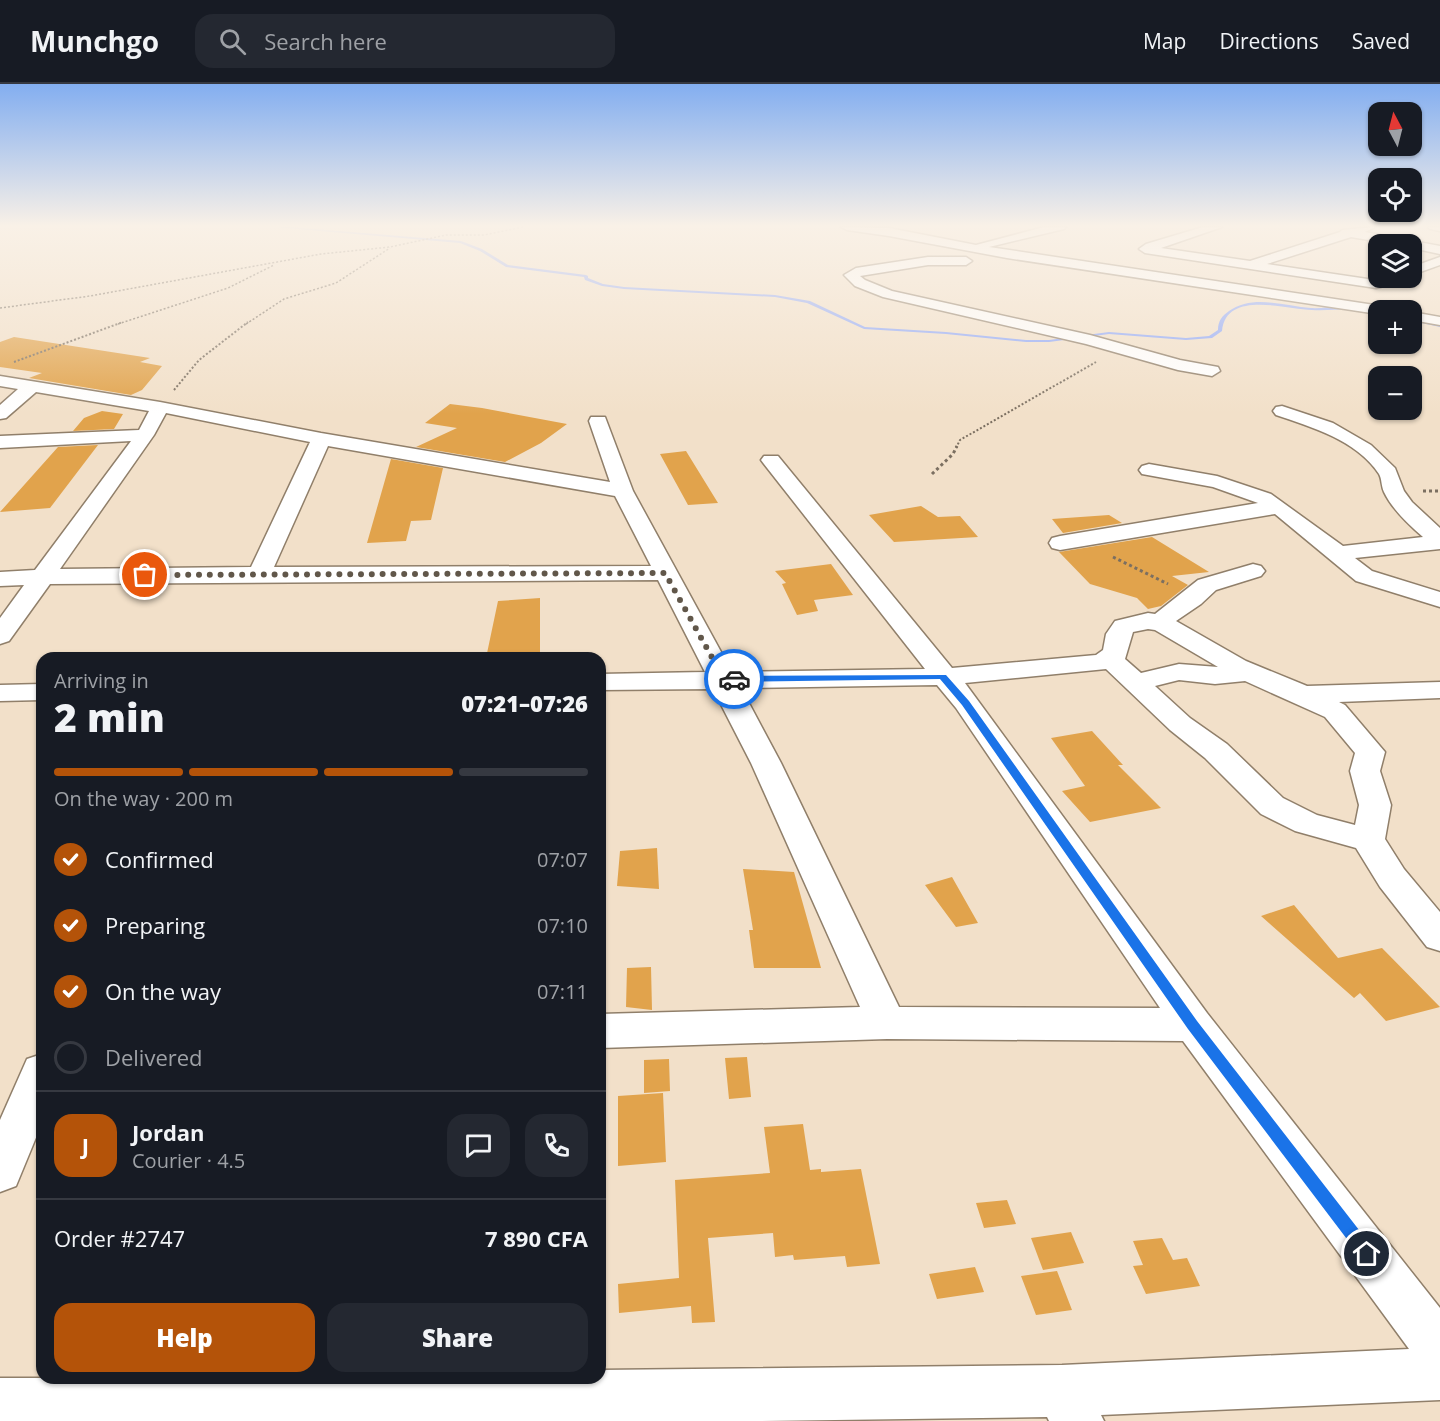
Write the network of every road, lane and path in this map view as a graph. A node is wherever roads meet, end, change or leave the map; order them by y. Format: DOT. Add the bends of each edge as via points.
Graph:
graph roads {
  1 [pos="128,289"];
  2 [pos="224,289"];
  3 [pos="315,289"];
  4 [pos="875,289"];
  5 [pos="1246,289"];
  6 [pos="1363,289"];
  7 [pos="1334,302"];
  8 [pos="0,308"];
  9 [pos="1368,308"];
  10 [pos="1422,318"];
  11 [pos="1440,321"];
  12 [pos="1120,348"];
  13 [pos="1212,371"];
  14 [pos="4,373"];
  15 [pos="32,386"];
  16 [pos="160,407"];
  17 [pos="1282,411"];
  18 [pos="0,414"];
  19 [pos="598,421"];
  20 [pos="145,435"];
  21 [pos="321,439"];
  22 [pos="0,442"];
  23 [pos="771,460"];
  24 [pos="1149,470"];
  25 [pos="932,474"];
  26 [pos="623,491"];
  27 [pos="1279,507"];
  28 [pos="1085,539"];
  29 [pos="1440,541"];
  30 [pos="1060,543"];
  31 [pos="1338,553"];
  32 [pos="1253,571"];
  33 [pos="665,573"];
  34 [pos="260,575"];
  35 [pos="44,577"];
  36 [pos="0,579"];
  37 [pos="1192,599"];
  38 [pos="1440,600"];
  39 [pos="1162,623"];
  40 [pos="0,636"];
  41 [pos="1110,659"];
  42 [pos="1249,672"];
  43 [pos="1215,676"];
  44 [pos="943,677"];
  45 [pos="724,679"];
  46 [pos="606,682"];
  47 [pos="1135,682"];
  48 [pos="1440,690"];
  49 [pos="36,692"];
  50 [pos="0,693"];
  51 [pos="1303,695"];
  52 [pos="1368,840"];
  53 [pos="1435,926"];
  54 [pos="887,1023"];
  55 [pos="1193,1025"];
  56 [pos="606,1031"];
  57 [pos="36,1086"];
  58 [pos="0,1171"];
  59 [pos="1440,1349"];
  60 [pos="1440,1374"];
  61 [pos="0,1404"];
  62 [pos="1070,1406"];
  1 -- 8 [label="path"];
  2 -- 14 [label="path" via="84,336"];
  3 -- 16 [label="path" via="284,299 250,321 199,360"];
  4 -- 12 [label="street"];
  5 -- 7 [label="street"];
  6 -- 7 [label="street"];
  7 -- 9 [label="street"];
  10 -- 11 [label="street"];
  12 -- 13 [label="street"];
  12 -- 25 [label="path" via="960,440"];
  14 -- 15 [label="street"];
  15 -- 16 [label="street"];
  15 -- 18 [label="street"];
  16 -- 20 [label="street"];
  16 -- 21 [label="street"];
  17 -- 29 [label="street" via="1335,428 1365,449 1389,474 1393,491"];
  19 -- 26 [label="street"];
  20 -- 22 [label="street"];
  20 -- 35 [label="street"];
  21 -- 26 [label="street"];
  21 -- 34 [label="street"];
  23 -- 44 [label="street"];
  24 -- 27 [label="street" via="1236,487"];
  26 -- 33 [label="street"];
  27 -- 28 [label="street"];
  27 -- 31 [label="street"];
  28 -- 30 [label="street"];
  28 -- 37 [label="path"];
  29 -- 31 [label="street"];
  31 -- 38 [label="street" via="1364,576"];
  32 -- 37 [label="street" via="1207,585"];
  33 -- 34 [label="street"];
  33 -- 45 [label="street"];
  34 -- 35 [label="street"];
  35 -- 36 [label="street"];
  35 -- 40 [label="street"];
  37 -- 39 [label="street"];
  39 -- 41 [label="street" via="1148,621 1124,626"];
  39 -- 42 [label="street"];
  41 -- 44 [label="street"];
  41 -- 47 [label="street"];
  42 -- 43 [label="street"];
  42 -- 51 [label="street"];
  43 -- 47 [label="street" via="1179,672"];
  43 -- 51 [label="street" via="1252,695"];
  44 -- 45 [label="street"];
  44 -- 55 [label="street" via="966,703"];
  45 -- 46 [label="street"];
  45 -- 54 [label="street"];
  47 -- 52 [label="street" via="1272,806 1306,823"];
  48 -- 51 [label="street"];
  49 -- 50 [label="street"];
  51 -- 52 [label="street" via="1335,711 1370,752 1365,771 1375,805"];
  52 -- 53 [label="street" via="1392,878"];
  54 -- 55 [label="street"];
  54 -- 56 [label="street"];
  55 -- 59 [label="street"];
  57 -- 58 [label="street"];
  60 -- 62 [label="street"];
  61 -- 62 [label="street"];
}
